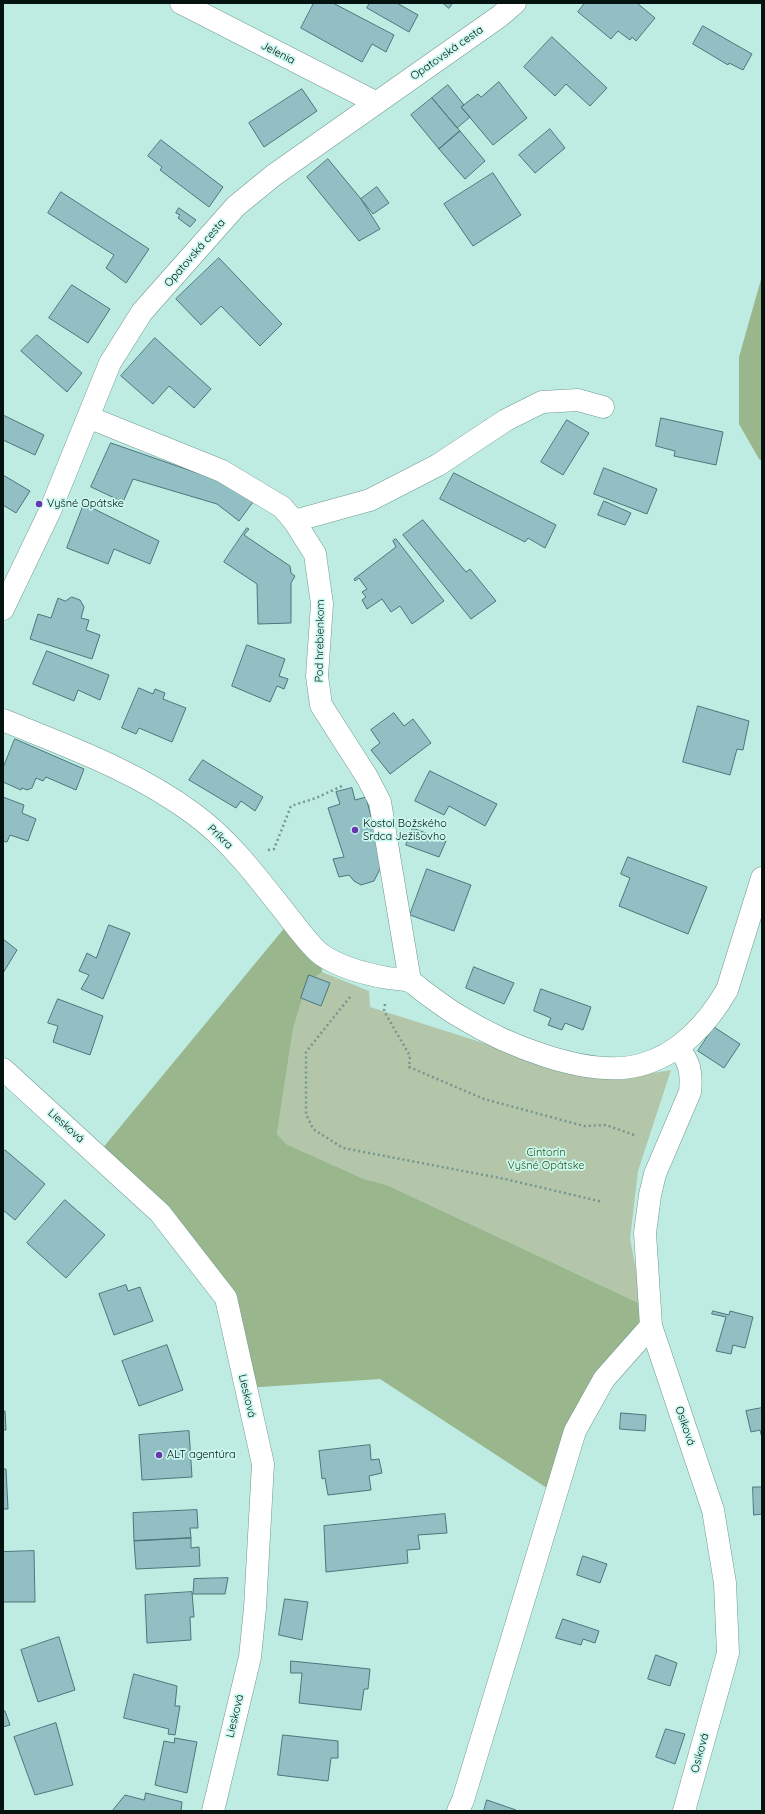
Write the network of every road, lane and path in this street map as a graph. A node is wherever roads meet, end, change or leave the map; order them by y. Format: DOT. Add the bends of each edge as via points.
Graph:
graph roads {
  1 [pos="182,3"];
  2 [pos="515,3"];
  3 [pos="375,102"];
  4 [pos="603,407"];
  5 [pos="88,417"];
  6 [pos="294,521"];
  7 [pos="3,609"];
  8 [pos="3,720"];
  9 [pos="316,798"];
  10 [pos="236,853"];
  11 [pos="762,878"];
  12 [pos="362,973"];
  13 [pos="410,981"];
  14 [pos="384,1011"];
  15 [pos="678,1047"];
  16 [pos="3,1069"];
  17 [pos="637,1136"];
  18 [pos="603,1202"];
  19 [pos="651,1326"];
  20 [pos="213,1811"];
  21 [pos="458,1811"];
  22 [pos="684,1811"];
  1 -- 3 [label="street, Jelenia"];
  2 -- 3 [label="street, Opatovská cesta"];
  3 -- 5 [label="street, Opatovská cesta" via="274,175 236,206 142,312 110,362"];
  4 -- 6 [label="street" via="578,400 542,402 506,420 438,465 370,500"];
  5 -- 6 [label="street, Pod hrebienkom" via="222,471 282,507"];
  5 -- 7 [label="street, Opatovská cesta" via="50,511"];
  6 -- 13 [label="street, Pod hrebienkom" via="315,554 322,604 317,676 321,705 380,802"];
  8 -- 10 [label="street, Príkra" via="112,765 142,781 196,815"];
  9 -- 10 [label="path" via="290,806 274,849"];
  10 -- 12 [label="street, Príkra" via="321,954 342,966"];
  11 -- 15 [label="street" via="727,990 707,1020"];
  12 -- 13 [label="street, Príkra"];
  12 -- 18 [label="path" via="359,986 306,1052 306,1114 313,1129 343,1148 505,1179"];
  13 -- 15 [label="street" via="459,1016 503,1039 526,1049 577,1064 602,1068 641,1065"];
  14 -- 17 [label="path" via="410,1056 409,1067 421,1074 484,1099 584,1126 606,1125"];
  15 -- 19 [label="street, Osiková" via="690,1065 690,1092 655,1174 650,1195 645,1233"];
  16 -- 20 [label="street, Liesková" via="160,1213 226,1298 263,1464 250,1657"];
  19 -- 21 [label="street" via="604,1378 575,1431"];
  19 -- 22 [label="street, Osiková" via="713,1510 725,1583 728,1653"];
}
